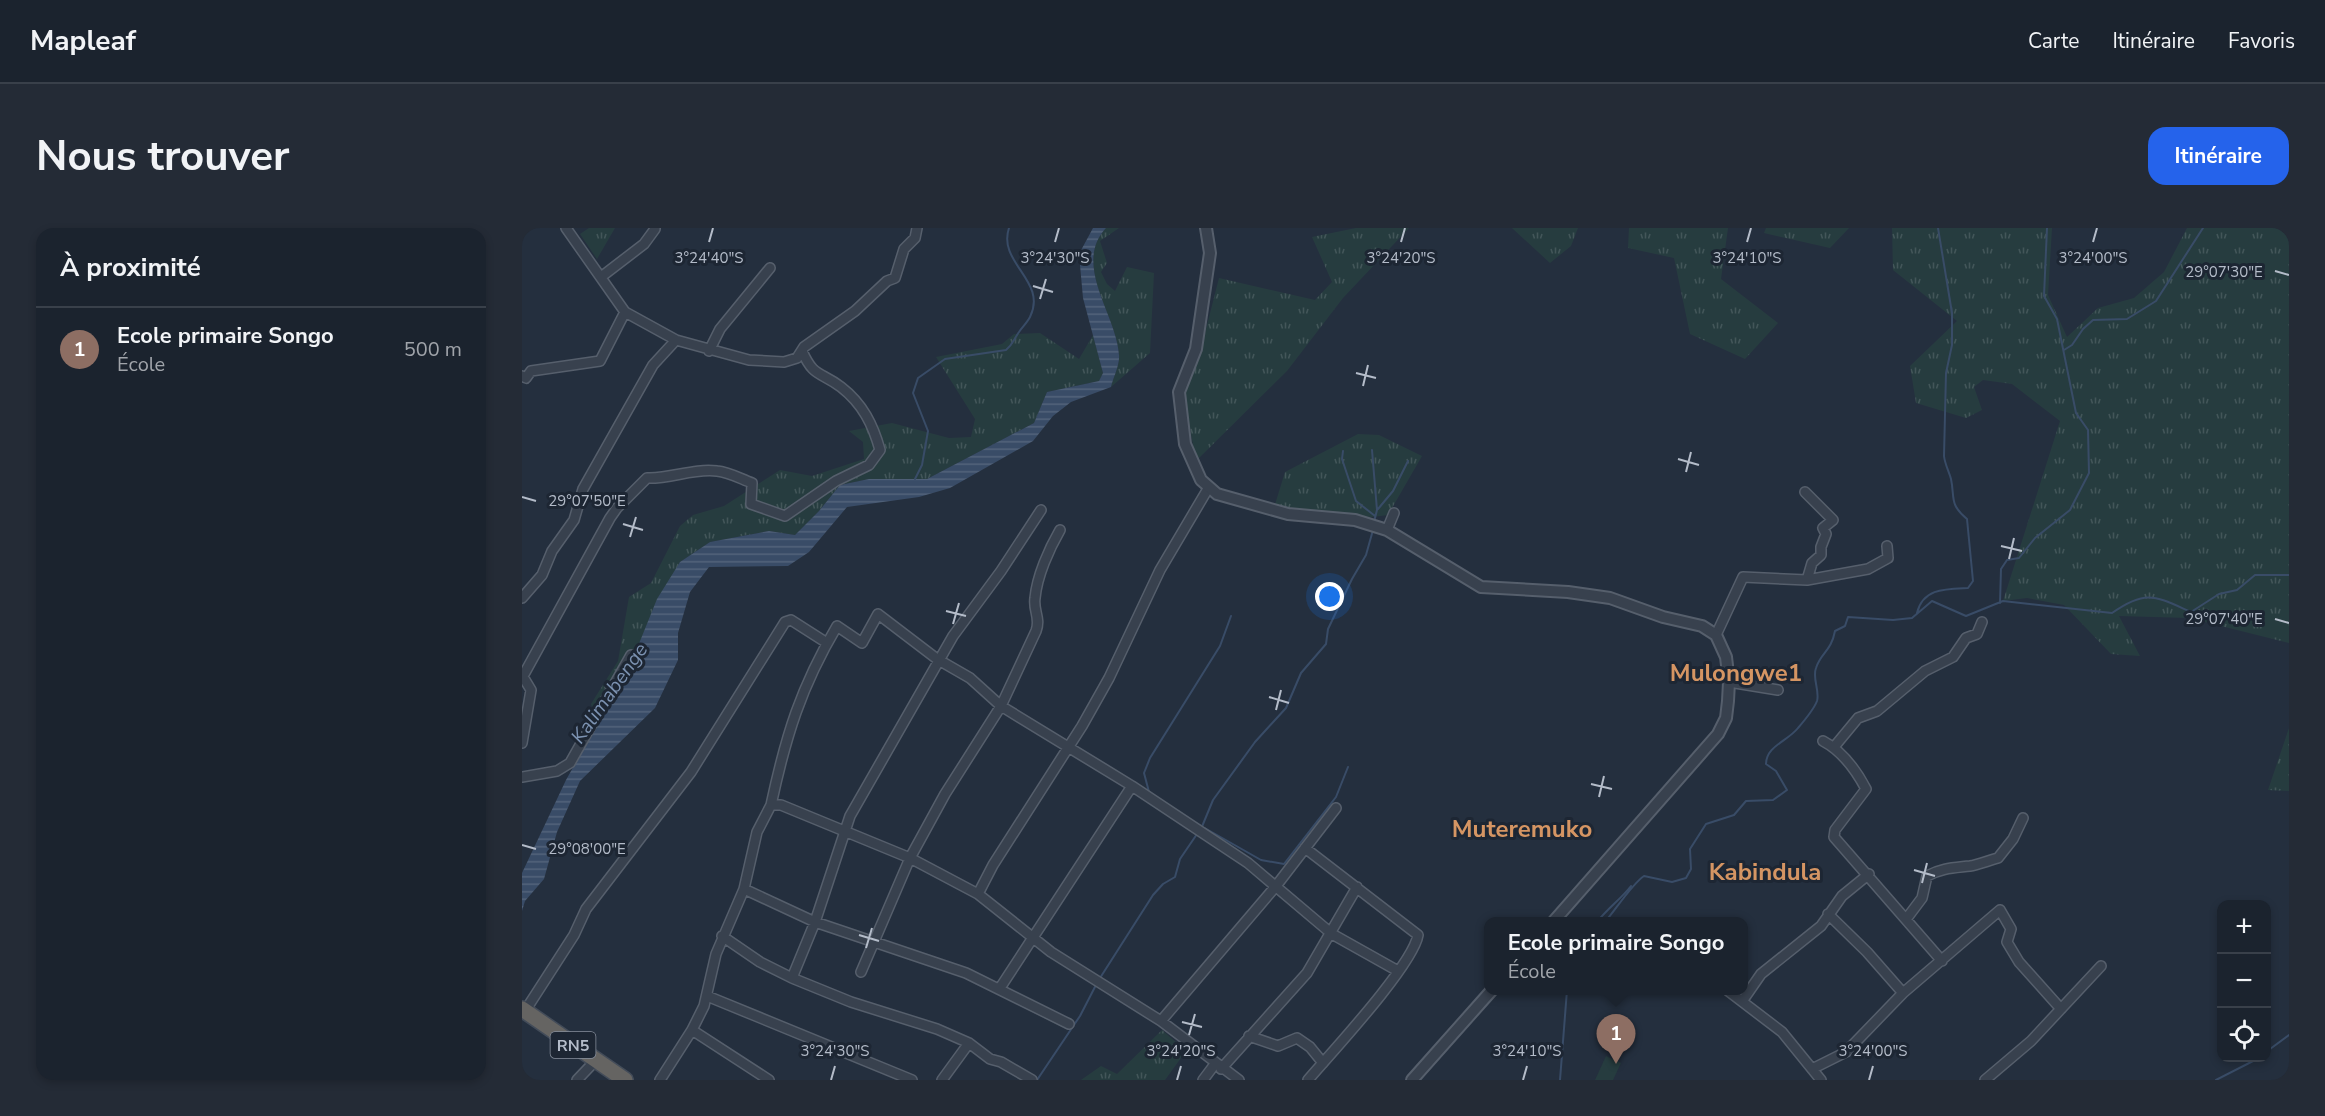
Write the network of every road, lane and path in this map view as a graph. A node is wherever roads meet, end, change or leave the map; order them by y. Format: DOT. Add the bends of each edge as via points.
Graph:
graph roads {
  1 [pos="566,228"];
  2 [pos="917,228"];
  3 [pos="1206,228"];
  4 [pos="655,229"];
  5 [pos="770,268"];
  6 [pos="601,277"];
  7 [pos="625,312"];
  8 [pos="676,340"];
  9 [pos="709,351"];
  10 [pos="802,351"];
  11 [pos="522,376"];
  12 [pos="1209,487"];
  13 [pos="1805,492"];
  14 [pos="1041,510"];
  15 [pos="1394,513"];
  16 [pos="1060,530"];
  17 [pos="1387,530"];
  18 [pos="1887,546"];
  19 [pos="1807,580"];
  20 [pos="522,598"];
  21 [pos="1982,622"];
  22 [pos="1716,635"];
  23 [pos="827,643"];
  24 [pos="631,655"];
  25 [pos="938,660"];
  26 [pos="523,675"];
  27 [pos="1729,682"];
  28 [pos="1778,690"];
  29 [pos="1001,706"];
  30 [pos="1823,741"];
  31 [pos="522,743"];
  32 [pos="1069,747"];
  33 [pos="1834,747"];
  34 [pos="522,777"];
  35 [pos="1132,786"];
  36 [pos="771,805"];
  37 [pos="1336,808"];
  38 [pos="2023,818"];
  39 [pos="844,830"];
  40 [pos="1305,848"];
  41 [pos="910,858"];
  42 [pos="1869,874"];
  43 [pos="1276,886"];
  44 [pos="1357,887"];
  45 [pos="744,889"];
  46 [pos="978,894"];
  47 [pos="1828,914"];
  48 [pos="1557,917"];
  49 [pos="1907,918"];
  50 [pos="815,922"];
  51 [pos="1332,934"];
  52 [pos="722,936"];
  53 [pos="1033,937"];
  54 [pos="875,942"];
  55 [pos="1942,961"];
  56 [pos="2102,966"];
  57 [pos="1398,971"];
  58 [pos="861,972"];
  59 [pos="792,978"];
  60 [pos="1000,988"];
  61 [pos="1748,993"];
  62 [pos="1903,993"];
  63 [pos="1488,995"];
  64 [pos="1734,995"];
  65 [pos="1746,995"];
  66 [pos="707,996"];
  67 [pos="1743,1000"];
  68 [pos="2061,1009"];
  69 [pos="523,1010"];
  70 [pos="1161,1021"];
  71 [pos="1069,1024"];
  72 [pos="692,1030"];
  73 [pos="1249,1036"];
  74 [pos="969,1043"];
  75 [pos="596,1060"];
  76 [pos="1323,1063"];
  77 [pos="1218,1067"];
  78 [pos="1812,1069"];
  79 [pos="577,1080"];
  80 [pos="625,1080"];
  81 [pos="660,1080"];
  82 [pos="769,1080"];
  83 [pos="912,1080"];
  84 [pos="942,1080"];
  85 [pos="1032,1080"];
  86 [pos="1203,1080"];
  87 [pos="1239,1080"];
  88 [pos="1308,1080"];
  89 [pos="1412,1080"];
  90 [pos="1821,1080"];
  91 [pos="1985,1080"];
  1 -- 6 [label="street"];
  2 -- 10 [label="street" via="915,238 904,249 894,278"];
  3 -- 12 [label="street" via="1210,253 1196,349 1179,393 1185,444 1196,471"];
  4 -- 6 [label="street" via="644,244"];
  5 -- 9 [label="street" via="720,329"];
  6 -- 7 [label="street"];
  7 -- 8 [label="street"];
  7 -- 11 [label="street" via="600,361 531,371 526,378"];
  8 -- 9 [label="street"];
  8 -- 20 [label="street" via="653,365 584,489 574,520 552,551 542,575"];
  9 -- 10 [label="street" via="749,360 784,362"];
  10 -- 26 [label="street" via="810,368 842,388 872,424 880,450 869,465 836,481 785,516 751,504 752,483 725,472 704,470 663,479 647,478 613,513"];
  12 -- 17 [label="street" via="1217,494 1288,514 1355,520"];
  12 -- 32 [label="street" via="1170,552 1109,678"];
  13 -- 19 [label="street" via="1833,520 1822,528 1826,534 1821,555 1812,563"];
  14 -- 25 [label="street"];
  15 -- 17 [label="street"];
  16 -- 29 [label="street" via="1036,590 1040,619 1036,631"];
  17 -- 22 [label="street" via="1481,587 1611,598 1702,626"];
  18 -- 19 [label="street" via="1888,558 1877,566"];
  19 -- 22 [label="street" via="1743,577"];
  21 -- 33 [label="street" via="1977,634 1966,638 1953,657 1925,671 1877,711 1858,718"];
  22 -- 27 [label="street" via="1726,657"];
  23 -- 25 [label="street" via="837,626 862,643 879,614"];
  23 -- 36 [label="street" via="791,720"];
  23 -- 69 [label="street" via="791,620 785,622 691,772 586,909 574,935"];
  24 -- 34 [label="street" via="570,763 557,771"];
  25 -- 29 [label="street" via="970,678"];
  25 -- 39 [label="street"];
  26 -- 31 [label="street" via="531,690"];
  27 -- 28 [label="street"];
  27 -- 48 [label="street" via="1726,718 1718,734"];
  29 -- 32 [label="street"];
  29 -- 41 [label="street"];
  30 -- 33 [label="street"];
  32 -- 35 [label="street"];
  32 -- 46 [label="street"];
  33 -- 42 [label="street" via="1866,789 1835,830 1834,837"];
  35 -- 43 [label="street"];
  35 -- 53 [label="street"];
  36 -- 39 [label="street" via="781,805"];
  36 -- 45 [label="street" via="758,832"];
  37 -- 40 [label="street"];
  38 -- 49 [label="street" via="1998,858 1973,866 1939,869 1927,876 1922,898"];
  39 -- 41 [label="street"];
  39 -- 50 [label="street"];
  40 -- 43 [label="street"];
  40 -- 44 [label="street"];
  41 -- 46 [label="street"];
  41 -- 54 [label="street"];
  42 -- 47 [label="street" via="1842,896"];
  42 -- 49 [label="street"];
  43 -- 51 [label="street"];
  43 -- 70 [label="street"];
  44 -- 51 [label="street"];
  44 -- 57 [label="street" via="1417,933 1417,941"];
  45 -- 50 [label="street"];
  45 -- 52 [label="street"];
  46 -- 53 [label="street"];
  47 -- 61 [label="street" via="1815,931 1761,974"];
  47 -- 62 [label="street"];
  49 -- 55 [label="street"];
  50 -- 54 [label="street"];
  50 -- 59 [label="street"];
  51 -- 57 [label="street"];
  51 -- 73 [label="street" via="1307,973"];
  52 -- 59 [label="street" via="759,962"];
  52 -- 66 [label="street"];
  53 -- 60 [label="street"];
  53 -- 70 [label="street"];
  54 -- 58 [label="street"];
  54 -- 60 [label="street"];
  55 -- 62 [label="street"];
  55 -- 68 [label="street" via="2000,910 2011,929 2007,942 2019,962"];
  56 -- 68 [label="street"];
  57 -- 76 [label="street"];
  59 -- 74 [label="street"];
  60 -- 71 [label="street"];
  62 -- 78 [label="street" via="1846,1052"];
  63 -- 89 [label="street"];
  64 -- 67 [label="street"];
  65 -- 67 [label="street"];
  66 -- 72 [label="street"];
  66 -- 83 [label="street"];
  67 -- 78 [label="street" via="1782,1032"];
  68 -- 91 [label="street"];
  69 -- 75 [label="highway, RN5"];
  70 -- 77 [label="street"];
  72 -- 81 [label="street"];
  72 -- 82 [label="street"];
  73 -- 76 [label="street" via="1278,1046 1298,1038"];
  73 -- 77 [label="street"];
  74 -- 84 [label="street"];
  74 -- 85 [label="street" via="990,1059"];
  75 -- 79 [label="street"];
  75 -- 80 [label="highway, RN5"];
  76 -- 88 [label="street"];
  77 -- 86 [label="street"];
  77 -- 87 [label="street"];
  78 -- 90 [label="street"];
}
